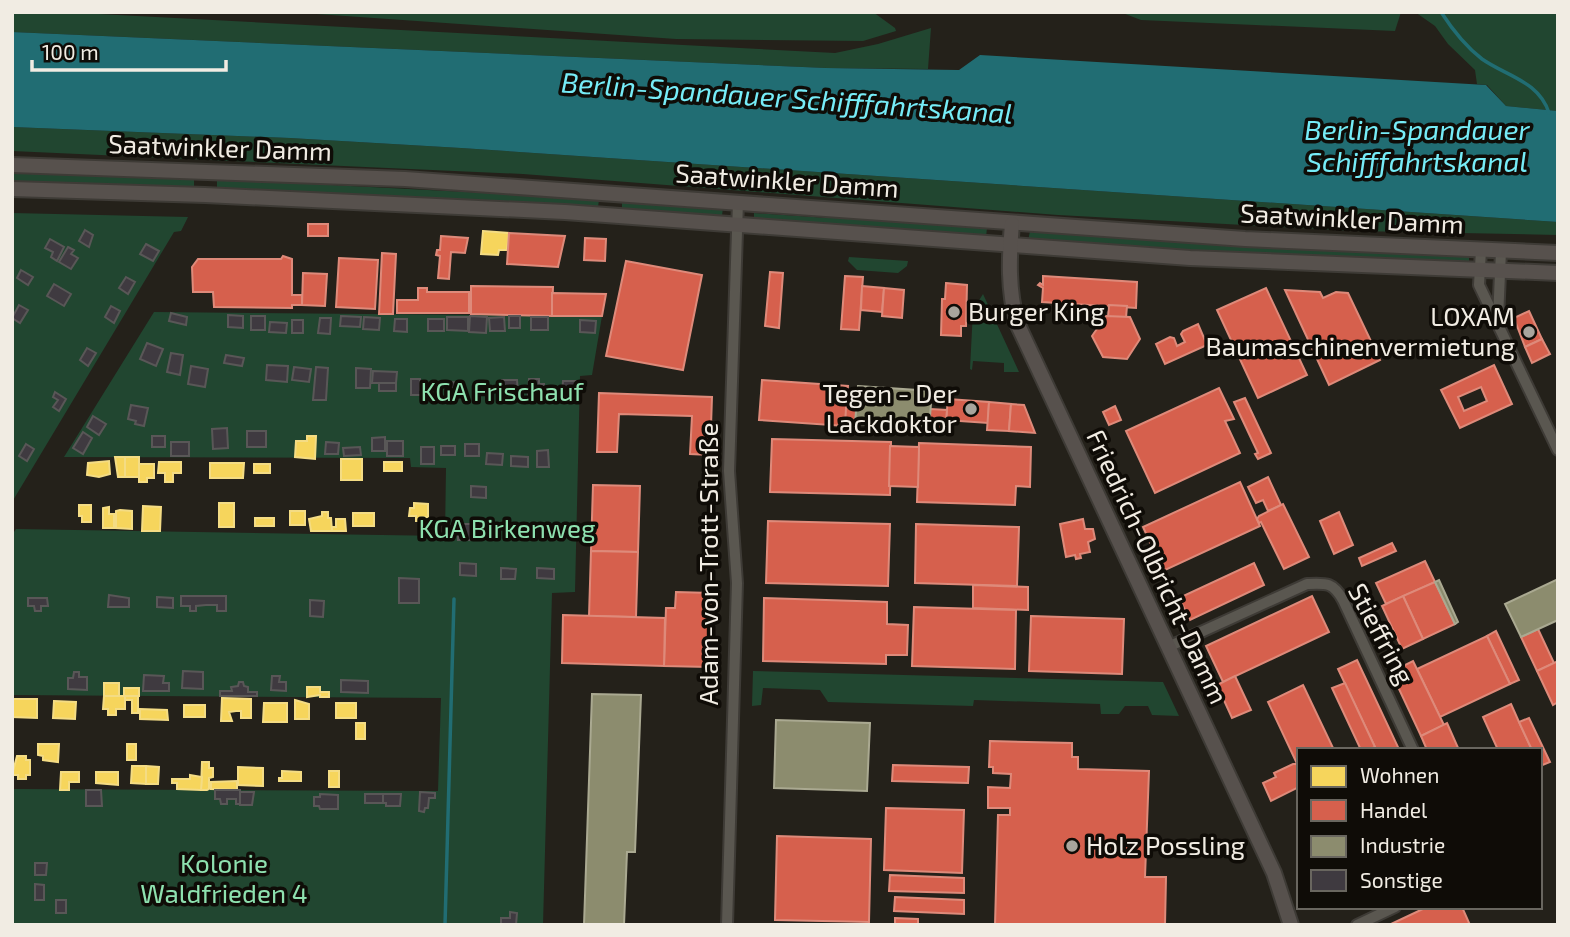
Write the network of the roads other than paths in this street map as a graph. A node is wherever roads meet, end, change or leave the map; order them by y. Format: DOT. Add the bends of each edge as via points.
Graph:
graph roads {
  1 [pos="12,165"];
  2 [pos="12,189"];
  3 [pos="738,202"];
  4 [pos="737,224"];
  5 [pos="1012,224"];
  6 [pos="1010,245"];
  7 [pos="1480,250"];
  8 [pos="1501,251"];
  9 [pos="1558,253"];
  10 [pos="1480,270"];
  11 [pos="1499,271"];
  12 [pos="1558,273"];
  13 [pos="1498,322"];
  14 [pos="1558,450"];
  15 [pos="1168,648"];
  16 [pos="1412,748"];
  17 [pos="1391,909"];
  18 [pos="727,925"];
  19 [pos="1291,925"];
  20 [pos="1357,925"];
  1 -- 3 [label="main road, Saatwinkler Damm" via="405,179"];
  2 -- 4 [label="main road, Saatwinkler Damm" via="565,212"];
  3 -- 4 [label="street, Adam-von-Trott-Straße"];
  3 -- 5 [label="main road, Saatwinkler Damm"];
  4 -- 6 [label="main road, Saatwinkler Damm"];
  4 -- 18 [label="street, Adam-von-Trott-Straße" via="729,471 737,583"];
  5 -- 6 [label="main road, Friedrich-Olbricht-Damm"];
  5 -- 7 [label="main road, Saatwinkler Damm"];
  6 -- 10 [label="main road, Saatwinkler Damm" via="1240,261"];
  6 -- 15 [label="main road, Friedrich-Olbricht-Damm" via="1009,284 1017,323"];
  7 -- 8 [label="main road, Saatwinkler Damm"];
  7 -- 10 [label="street"];
  8 -- 9 [label="main road, Saatwinkler Damm"];
  8 -- 11 [label="street"];
  10 -- 11 [label="main road, Saatwinkler Damm"];
  10 -- 13 [label="street" via="1479,285"];
  11 -- 12 [label="main road, Saatwinkler Damm"];
  11 -- 13 [label="street"];
  13 -- 14 [label="street"];
  15 -- 16 [label="street, Stieffring" via="1307,584 1337,588"];
  15 -- 19 [label="main road, Friedrich-Olbricht-Damm" via="1274,873"];
  17 -- 20 [label="street"];
}
